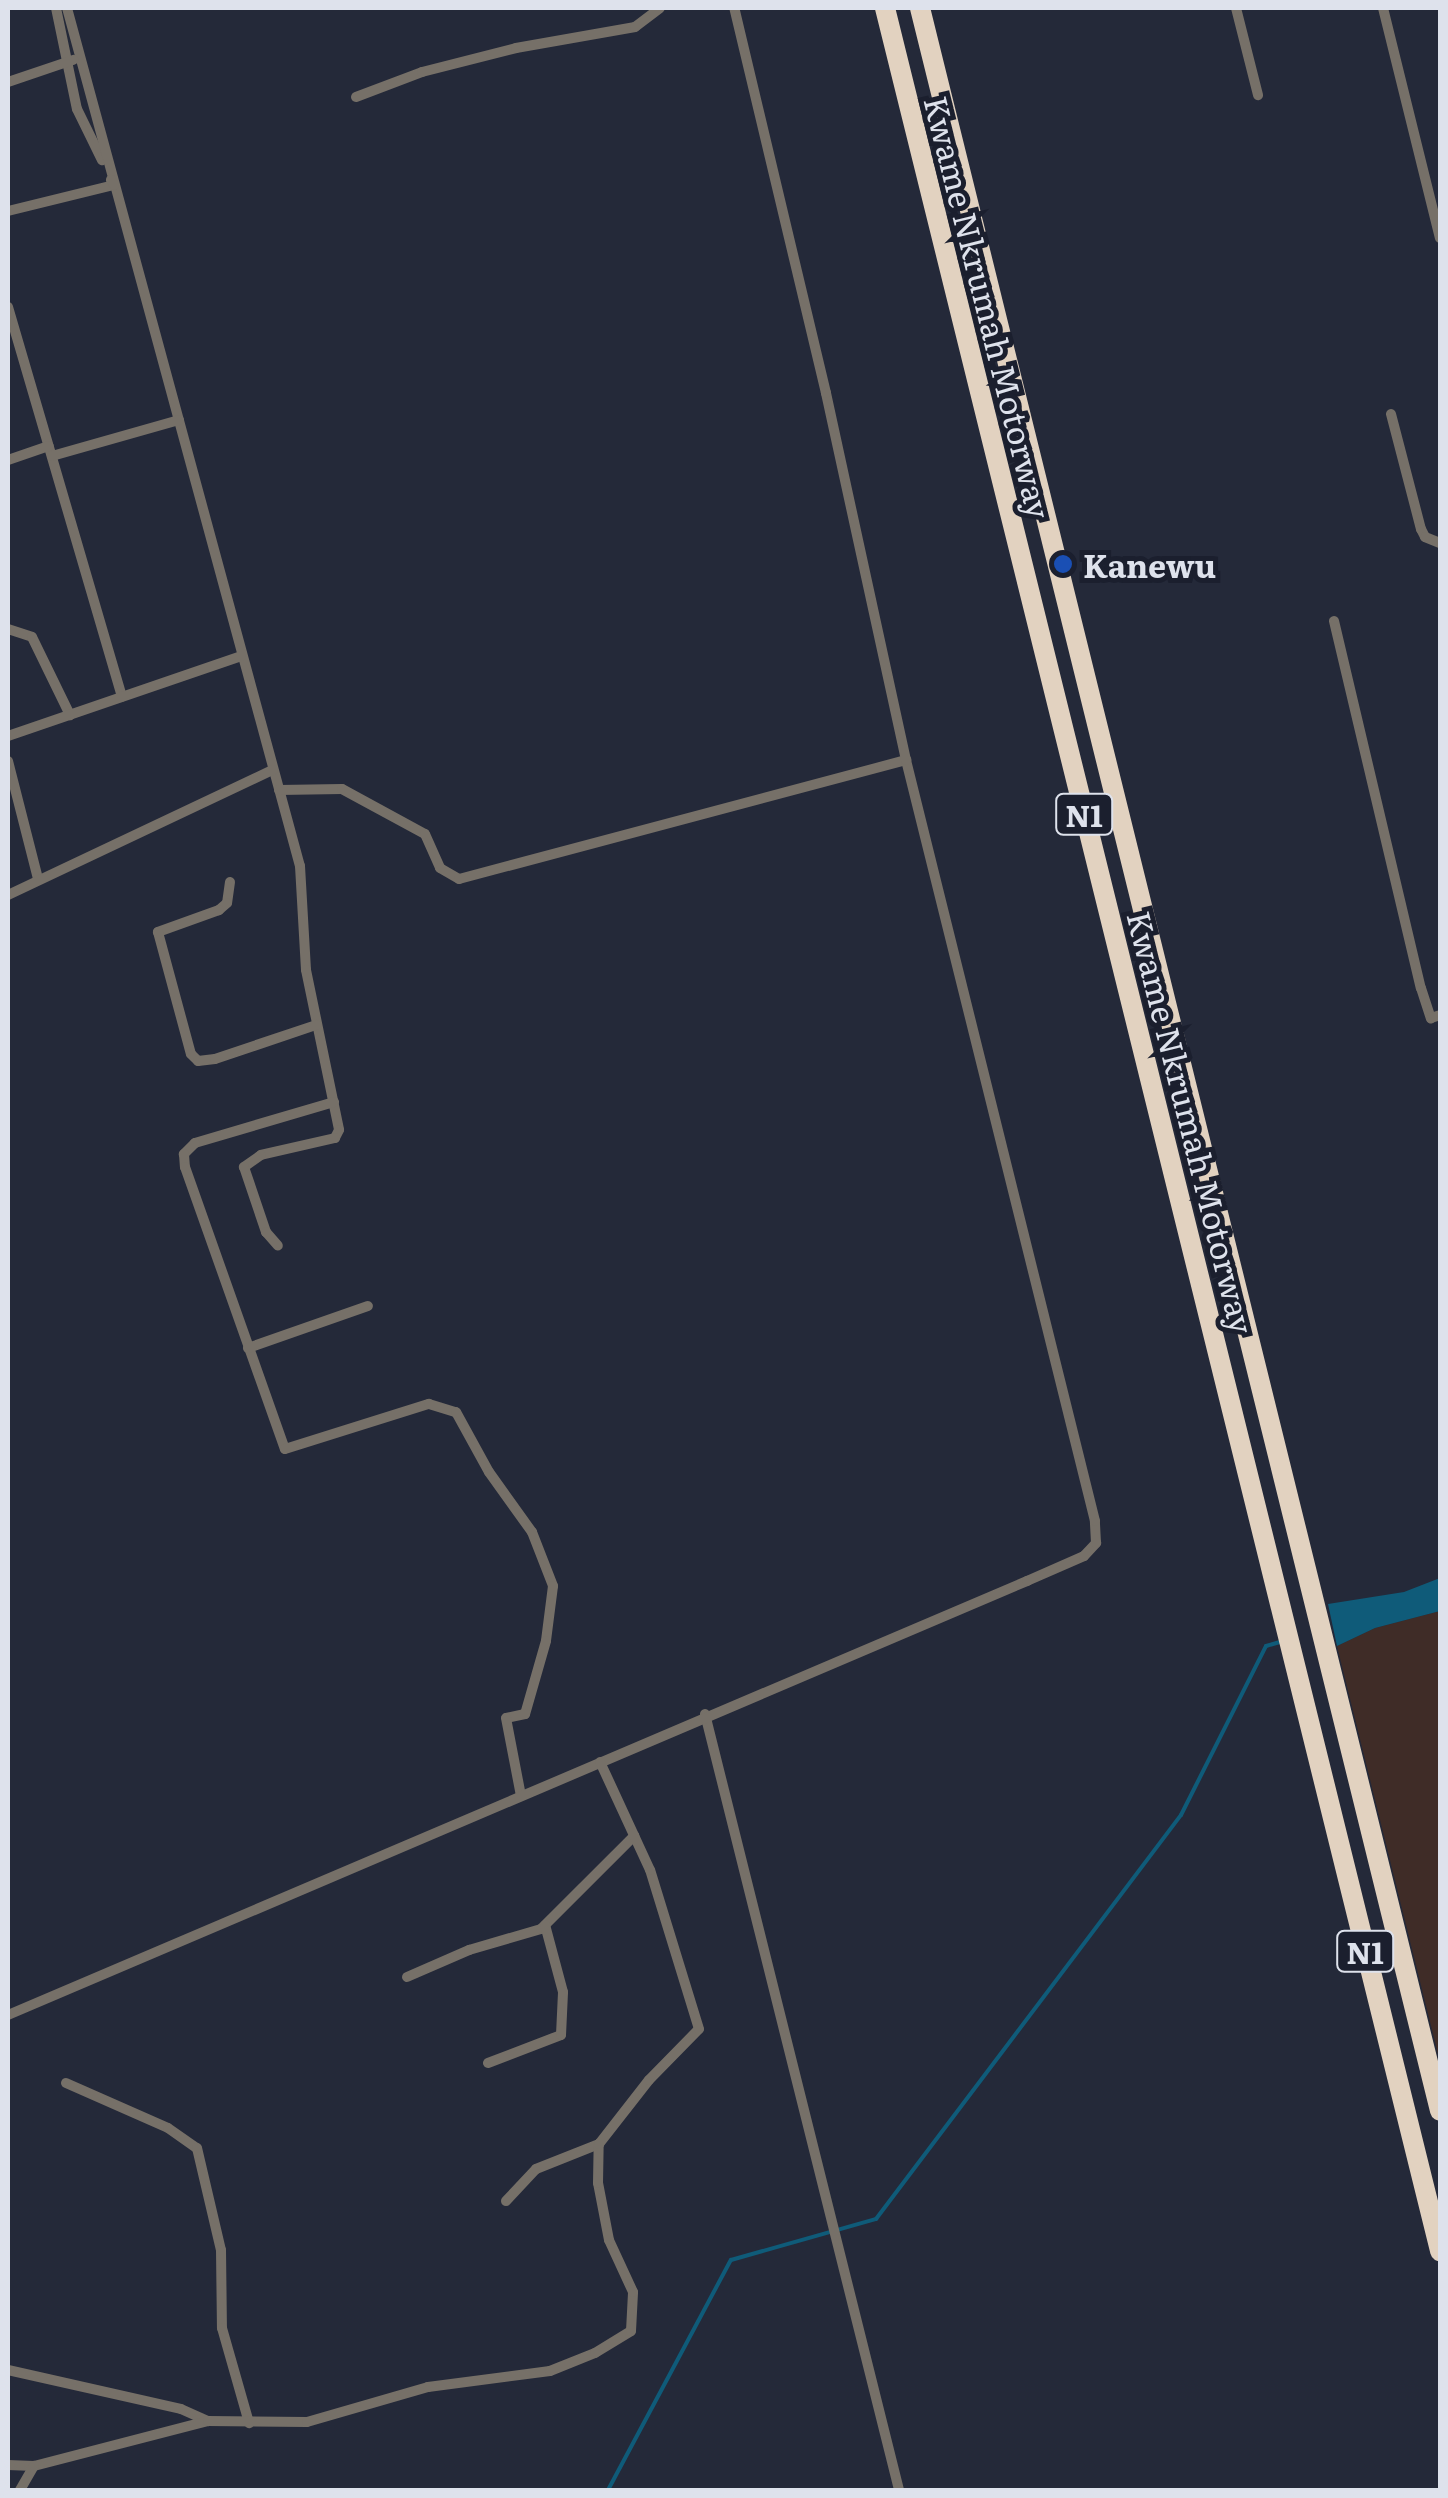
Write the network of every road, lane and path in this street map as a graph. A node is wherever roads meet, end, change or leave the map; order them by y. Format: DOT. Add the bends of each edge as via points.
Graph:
graph roads {
  1 [pos="56,8"];
  2 [pos="66,8"];
  3 [pos="660,8"];
  4 [pos="734,8"];
  5 [pos="885,8"];
  6 [pos="920,8"];
  7 [pos="1236,8"];
  8 [pos="1383,8"];
  9 [pos="74,59"];
  10 [pos="8,82"];
  11 [pos="1258,95"];
  12 [pos="356,98"];
  13 [pos="114,184"];
  14 [pos="8,211"];
  15 [pos="1440,238"];
  16 [pos="8,307"];
  17 [pos="1390,414"];
  18 [pos="179,420"];
  19 [pos="51,451"];
  20 [pos="8,460"];
  21 [pos="1440,543"];
  22 [pos="1334,621"];
  23 [pos="8,629"];
  24 [pos="241,656"];
  25 [pos="122,696"];
  26 [pos="70,715"];
  27 [pos="8,736"];
  28 [pos="906,760"];
  29 [pos="8,761"];
  30 [pos="273,770"];
  31 [pos="279,790"];
  32 [pos="38,880"];
  33 [pos="230,882"];
  34 [pos="8,894"];
  35 [pos="1440,1015"];
  36 [pos="316,1025"];
  37 [pos="334,1102"];
  38 [pos="278,1246"];
  39 [pos="368,1306"];
  40 [pos="248,1348"];
  41 [pos="705,1714"];
  42 [pos="600,1762"];
  43 [pos="521,1796"];
  44 [pos="634,1836"];
  45 [pos="545,1926"];
  46 [pos="407,1977"];
  47 [pos="8,2015"];
  48 [pos="488,2063"];
  49 [pos="66,2084"];
  50 [pos="1440,2111"];
  51 [pos="599,2144"];
  52 [pos="506,2201"];
  53 [pos="1440,2251"];
  54 [pos="8,2370"];
  55 [pos="208,2421"];
  56 [pos="249,2423"];
  57 [pos="8,2465"];
  58 [pos="34,2466"];
  59 [pos="20,2490"];
  60 [pos="899,2490"];
  1 -- 9 [label="street"];
  2 -- 9 [label="street"];
  3 -- 12 [label="street" via="635,27 422,72"];
  4 -- 28 [label="street"];
  5 -- 53 [label="highway, Kwame Nkrumah Motorway / N1"];
  6 -- 50 [label="highway, Kwame Nkrumah Motorway / N1"];
  7 -- 11 [label="street"];
  8 -- 15 [label="street"];
  9 -- 10 [label="street"];
  9 -- 13 [label="street"];
  13 -- 14 [label="street"];
  13 -- 18 [label="street"];
  16 -- 19 [label="street"];
  17 -- 21 [label="street" via="1421,528"];
  18 -- 19 [label="street"];
  18 -- 24 [label="street"];
  19 -- 20 [label="street"];
  19 -- 25 [label="street"];
  22 -- 35 [label="street" via="1421,988 1430,1018"];
  23 -- 26 [label="street" via="32,637"];
  24 -- 25 [label="street"];
  24 -- 30 [label="street"];
  25 -- 26 [label="street"];
  26 -- 27 [label="street"];
  28 -- 31 [label="street" via="460,879 440,868 425,834 342,789"];
  28 -- 41 [label="street" via="1096,1543 1084,1556"];
  29 -- 32 [label="street"];
  30 -- 31 [label="street"];
  30 -- 32 [label="street"];
  31 -- 36 [label="street" via="300,866"];
  32 -- 34 [label="street"];
  33 -- 36 [label="street" via="219,910 158,932 190,1054 198,1061 215,1059"];
  36 -- 37 [label="street"];
  37 -- 38 [label="street" via="335,1138 260,1156 244,1167 266,1232"];
  37 -- 40 [label="street" via="194,1143 184,1154"];
  39 -- 40 [label="street"];
  40 -- 43 [label="street" via="286,1449 430,1404 456,1412 488,1472 532,1532 553,1586 546,1641 524,1714 506,1718"];
  41 -- 42 [label="street"];
  41 -- 60 [label="street"];
  42 -- 43 [label="street"];
  42 -- 44 [label="street"];
  43 -- 47 [label="street"];
  44 -- 45 [label="street"];
  44 -- 51 [label="street" via="699,2029"];
  45 -- 46 [label="street"];
  45 -- 48 [label="street" via="563,1992 561,2035"];
  49 -- 56 [label="street" via="168,2128 197,2148 221,2250 222,2328"];
  51 -- 52 [label="street" via="536,2168"];
  51 -- 56 [label="street" via="598,2183 609,2240 633,2292 631,2331 550,2371 428,2386 307,2422"];
  54 -- 55 [label="street"];
  55 -- 56 [label="street"];
  55 -- 58 [label="street"];
  57 -- 58 [label="street"];
  58 -- 59 [label="street"];
}
